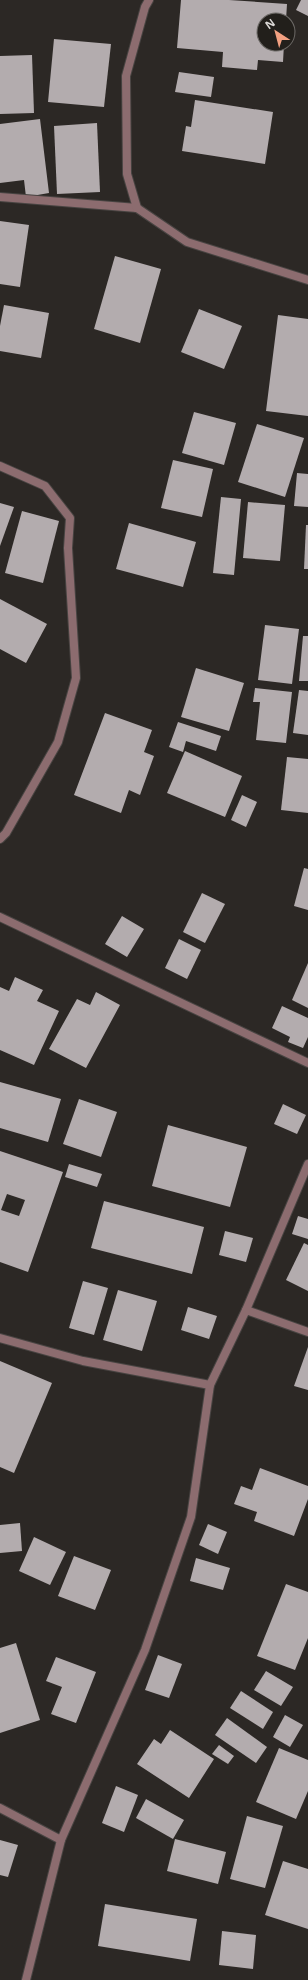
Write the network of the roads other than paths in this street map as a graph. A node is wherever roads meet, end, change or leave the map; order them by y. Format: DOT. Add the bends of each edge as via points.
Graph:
graph roads {
  1 [pos="149,0"];
  2 [pos="0,197"];
  3 [pos="137,208"];
  4 [pos="308,280"];
  5 [pos="0,466"];
  6 [pos="0,839"];
  7 [pos="0,917"];
  8 [pos="308,1063"];
  9 [pos="308,1164"];
  10 [pos="246,1310"];
  11 [pos="308,1332"];
  12 [pos="0,1338"];
  13 [pos="210,1385"];
  14 [pos="0,1808"];
  15 [pos="61,1840"];
  16 [pos="26,1980"];
  1 -- 3 [label="street" via="126,76 127,174"];
  2 -- 3 [label="street"];
  3 -- 4 [label="street" via="187,242"];
  5 -- 6 [label="street" via="45,486 70,518 68,548 76,678 58,742 6,833"];
  7 -- 8 [label="street"];
  9 -- 10 [label="street"];
  10 -- 11 [label="street"];
  10 -- 13 [label="street"];
  12 -- 13 [label="street" via="83,1361"];
  13 -- 15 [label="street" via="190,1517 145,1650"];
  14 -- 15 [label="street"];
  15 -- 16 [label="street"];
}
